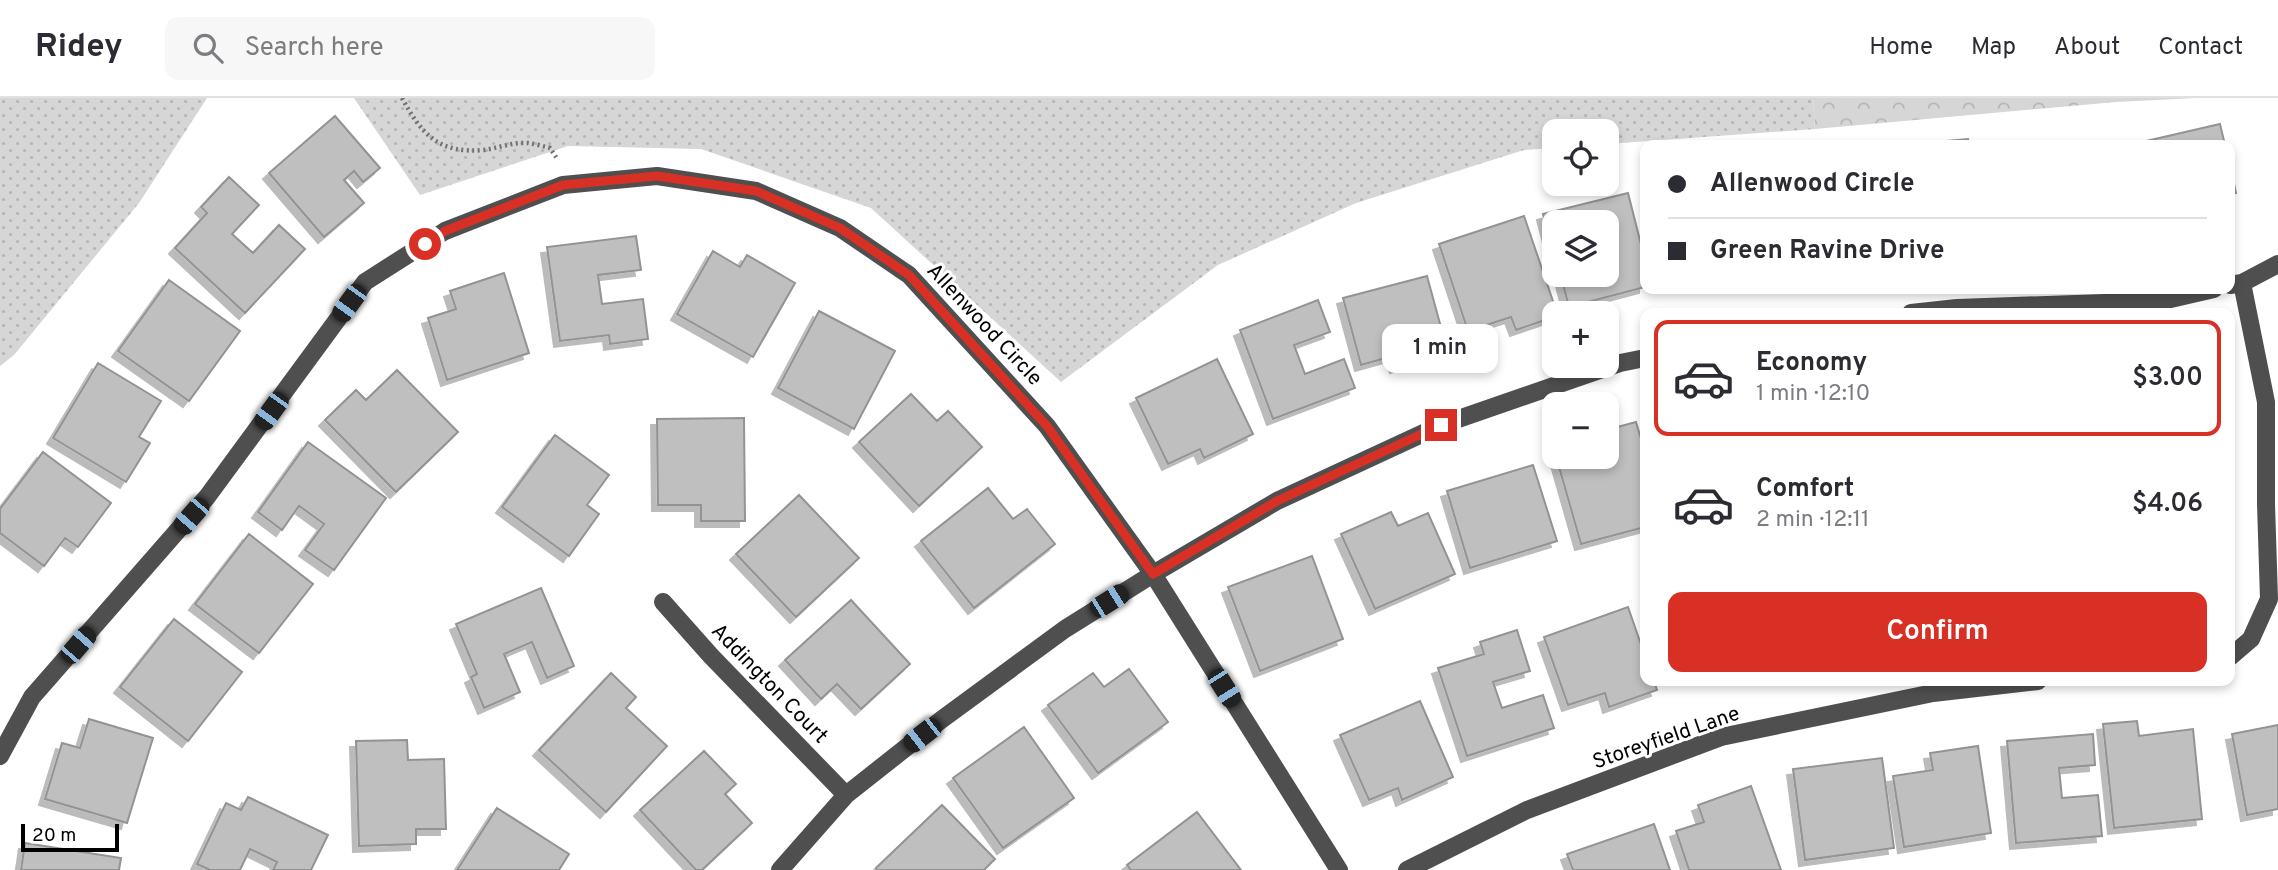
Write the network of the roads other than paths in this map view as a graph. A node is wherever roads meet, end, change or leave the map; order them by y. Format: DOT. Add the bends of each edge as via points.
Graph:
graph roads {
  1 [pos="2278,264"];
  2 [pos="2236,284"];
  3 [pos="2192,294"];
  4 [pos="1957,308"];
  5 [pos="1640,359"];
  6 [pos="1153,574"];
  7 [pos="663,602"];
  8 [pos="2235,653"];
  9 [pos="1998,686"];
  10 [pos="0,755"];
  11 [pos="846,795"];
  12 [pos="780,870"];
  13 [pos="1339,870"];
  14 [pos="1407,870"];
  1 -- 2 [label="street"];
  2 -- 8 [label="street" via="2266,402 2269,599 2251,639"];
  3 -- 4 [label="street" via="2162,301"];
  5 -- 6 [label="street" via="1441,425 1277,501"];
  6 -- 10 [label="street, Allenwood Circle" via="1038,416 909,275 840,228 744,189 657,176 563,185 445,231 365,282 208,497 32,697"];
  6 -- 11 [label="street" via="1065,629"];
  6 -- 13 [label="street, Allenwood Circle"];
  7 -- 11 [label="street, Addington Court"];
  9 -- 14 [label="street, Storeyfield Lane" via="1933,694 1721,737 1527,810"];
  11 -- 12 [label="street"];
}
